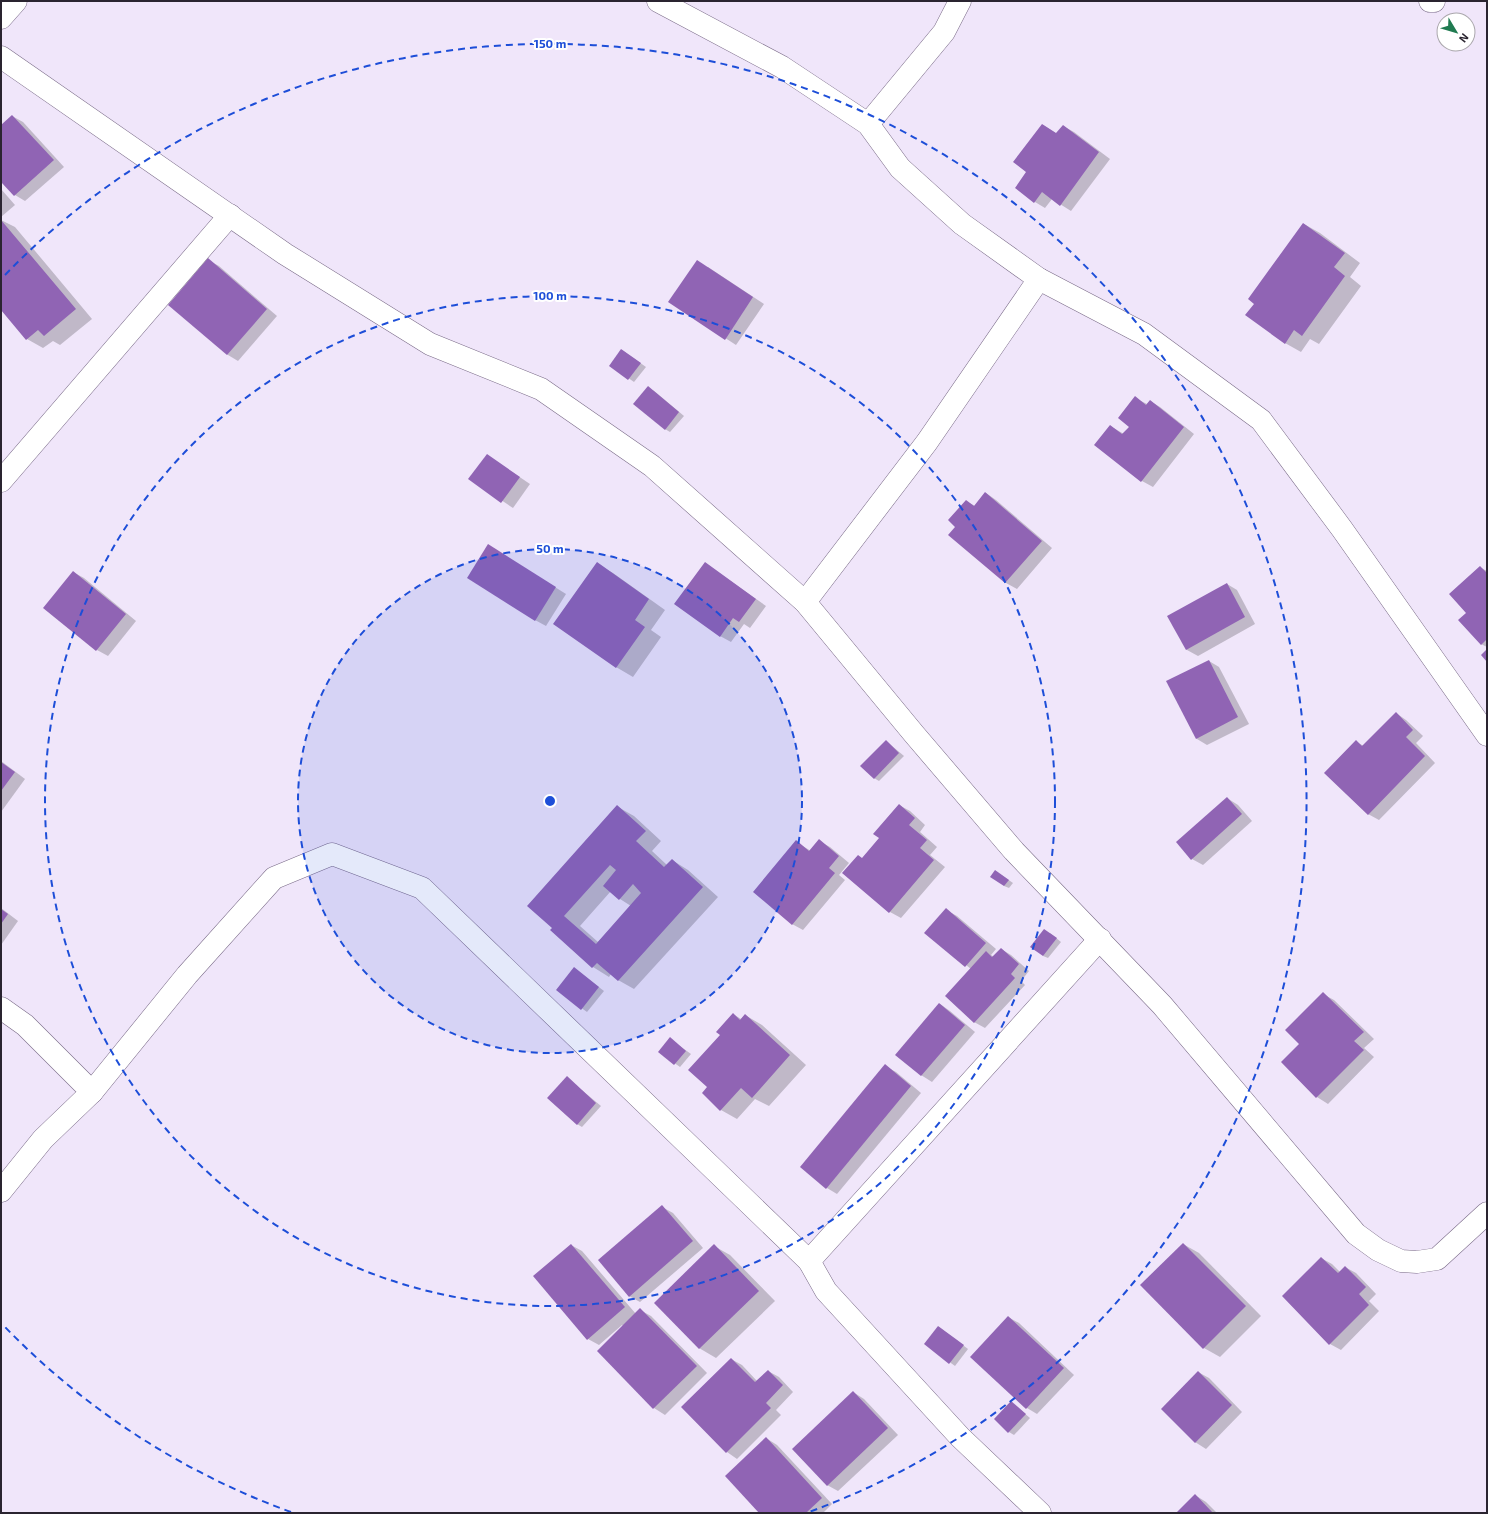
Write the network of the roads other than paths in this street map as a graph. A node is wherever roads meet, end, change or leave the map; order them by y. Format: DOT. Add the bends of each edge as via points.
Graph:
graph roads {
  1 [pos="16,1"];
  2 [pos="658,1"];
  3 [pos="960,1"];
  4 [pos="1430,1"];
  5 [pos="1434,1"];
  6 [pos="1,18"];
  7 [pos="1,57"];
  8 [pos="868,124"];
  9 [pos="230,215"];
  10 [pos="1039,278"];
  11 [pos="1,481"];
  12 [pos="805,602"];
  13 [pos="1487,735"];
  14 [pos="1100,940"];
  15 [pos="1,1008"];
  16 [pos="92,1092"];
  17 [pos="1,1191"];
  18 [pos="1487,1213"];
  19 [pos="809,1261"];
  20 [pos="1040,1513"];
  1 -- 6 [label="street"];
  2 -- 8 [label="street" via="782,67"];
  3 -- 8 [label="street" via="944,32"];
  4 -- 5 [label="street"];
  7 -- 9 [label="street"];
  8 -- 10 [label="street" via="900,168 962,224"];
  9 -- 11 [label="street"];
  9 -- 12 [label="street" via="285,254 430,344 541,389 652,466"];
  10 -- 12 [label="street" via="927,442"];
  10 -- 13 [label="street" via="1144,334 1261,420 1342,529"];
  12 -- 14 [label="street" via="1014,851"];
  14 -- 18 [label="street" via="1162,1004 1356,1234 1378,1250 1401,1261 1437,1259"];
  14 -- 19 [label="street"];
  15 -- 16 [label="street" via="25,1025"];
  16 -- 17 [label="street" via="43,1139"];
  16 -- 19 [label="street" via="187,975 274,878 332,854 422,888"];
  19 -- 20 [label="street" via="826,1291 960,1437"];
}
